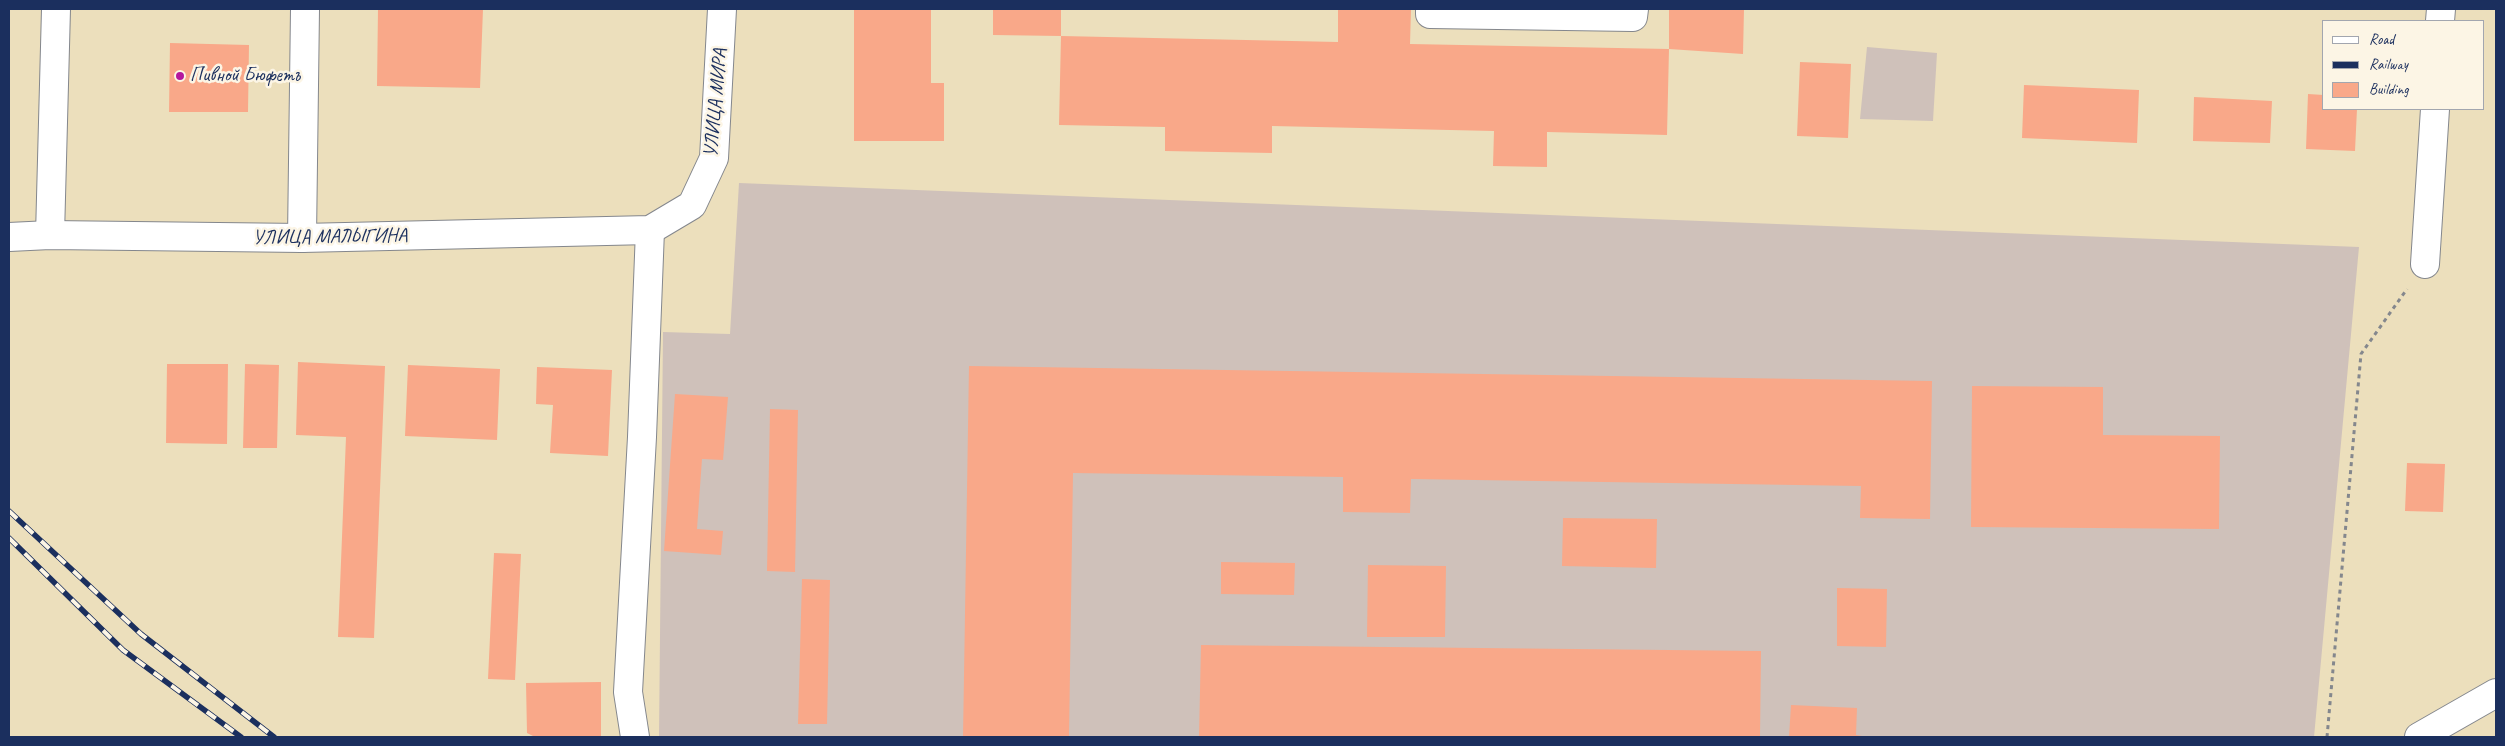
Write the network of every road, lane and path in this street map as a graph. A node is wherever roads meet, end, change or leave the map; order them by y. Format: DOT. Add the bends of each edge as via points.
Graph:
graph roads {
  1 [pos="56,9"];
  2 [pos="305,9"];
  3 [pos="722,9"];
  4 [pos="1430,9"];
  5 [pos="1634,9"];
  6 [pos="2435,110"];
  7 [pos="650,230"];
  8 [pos="50,235"];
  9 [pos="9,237"];
  10 [pos="302,238"];
  11 [pos="2425,264"];
  12 [pos="2496,693"];
  13 [pos="635,737"];
  14 [pos="2327,737"];
  15 [pos="2419,737"];
  1 -- 8 [label="main road"];
  2 -- 10 [label="main road"];
  3 -- 7 [label="main road, УЛИЦА МИРА" via="714,158 692,204"];
  4 -- 5 [label="main road" via="1430,14 1634,16"];
  6 -- 11 [label="main road"];
  7 -- 10 [label="main road, УЛИЦА МАЛЫГИНА"];
  7 -- 13 [label="main road" via="628,692"];
  8 -- 9 [label="main road, УЛИЦА МАЛЫГИНА"];
  8 -- 10 [label="main road, УЛИЦА МАЛЫГИНА"];
  11 -- 14 [label="path" via="2361,354"];
  12 -- 15 [label="main road"];
}
